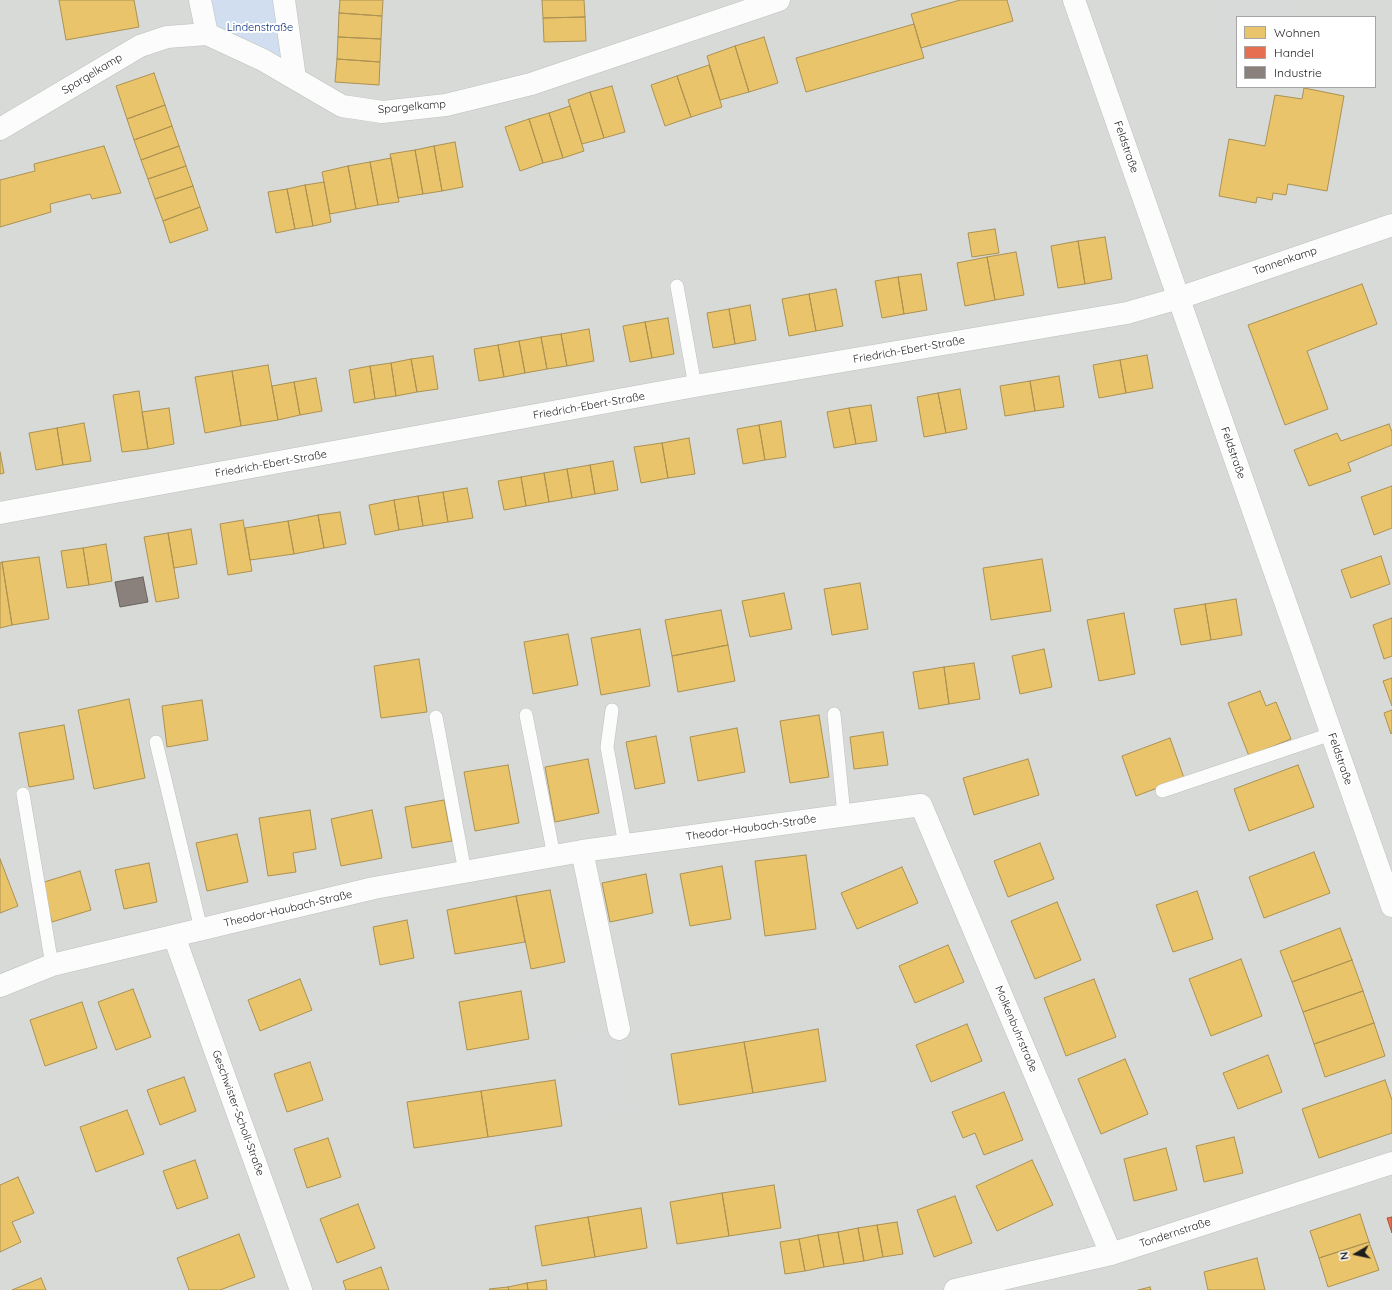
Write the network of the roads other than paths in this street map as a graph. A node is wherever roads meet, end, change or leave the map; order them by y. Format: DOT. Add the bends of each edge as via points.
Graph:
graph roads {
  1 [pos="200,0"];
  2 [pos="284,0"];
  3 [pos="779,0"];
  4 [pos="1074,0"];
  5 [pos="207,34"];
  6 [pos="295,78"];
  7 [pos="0,129"];
  8 [pos="1392,225"];
  9 [pos="677,286"];
  10 [pos="1179,298"];
  11 [pos="695,386"];
  12 [pos="0,513"];
  13 [pos="612,710"];
  14 [pos="834,714"];
  15 [pos="526,715"];
  16 [pos="436,717"];
  17 [pos="1331,734"];
  18 [pos="156,742"];
  19 [pos="1162,791"];
  20 [pos="23,794"];
  21 [pos="921,805"];
  22 [pos="844,815"];
  23 [pos="625,845"];
  24 [pos="582,851"];
  25 [pos="554,856"];
  26 [pos="465,872"];
  27 [pos="1392,906"];
  28 [pos="201,929"];
  29 [pos="174,936"];
  30 [pos="52,965"];
  31 [pos="0,986"];
  32 [pos="619,1029"];
  33 [pos="1392,1163"];
  34 [pos="1111,1254"];
  35 [pos="301,1290"];
  36 [pos="956,1290"];
  1 -- 5 [label="street"];
  2 -- 6 [label="street"];
  3 -- 6 [label="street, Spargelkamp" via="531,84 446,105 382,112 342,106"];
  4 -- 10 [label="street, Feldstraße"];
  5 -- 6 [label="street, Spargelkamp" via="264,60"];
  5 -- 7 [label="street, Spargelkamp" via="167,37 140,46"];
  8 -- 10 [label="street, Tannenkamp"];
  9 -- 11 [label="lane"];
  10 -- 11 [label="street, Friedrich-Ebert-Straße" via="1127,313"];
  10 -- 17 [label="street, Feldstraße"];
  11 -- 12 [label="street, Friedrich-Ebert-Straße"];
  13 -- 23 [label="lane" via="607,747"];
  14 -- 22 [label="lane"];
  15 -- 25 [label="lane"];
  16 -- 26 [label="lane"];
  17 -- 19 [label="lane"];
  17 -- 27 [label="street, Feldstraße"];
  18 -- 28 [label="lane"];
  20 -- 30 [label="lane"];
  21 -- 22 [label="street, Theodor-Haubach-Straße"];
  21 -- 34 [label="street, Molkenbuhrstraße"];
  22 -- 23 [label="street, Theodor-Haubach-Straße"];
  23 -- 24 [label="street, Theodor-Haubach-Straße"];
  24 -- 25 [label="street, Theodor-Haubach-Straße"];
  24 -- 32 [label="street"];
  25 -- 26 [label="street, Theodor-Haubach-Straße"];
  26 -- 28 [label="street, Theodor-Haubach-Straße" via="374,888"];
  28 -- 29 [label="street, Theodor-Haubach-Straße"];
  29 -- 30 [label="street, Theodor-Haubach-Straße"];
  29 -- 35 [label="street, Geschwister-Scholl-Straße"];
  30 -- 31 [label="street, Theodor-Haubach-Straße"];
  33 -- 34 [label="street, Tondernstraße"];
  34 -- 36 [label="street, Tondernstraße"];
}
